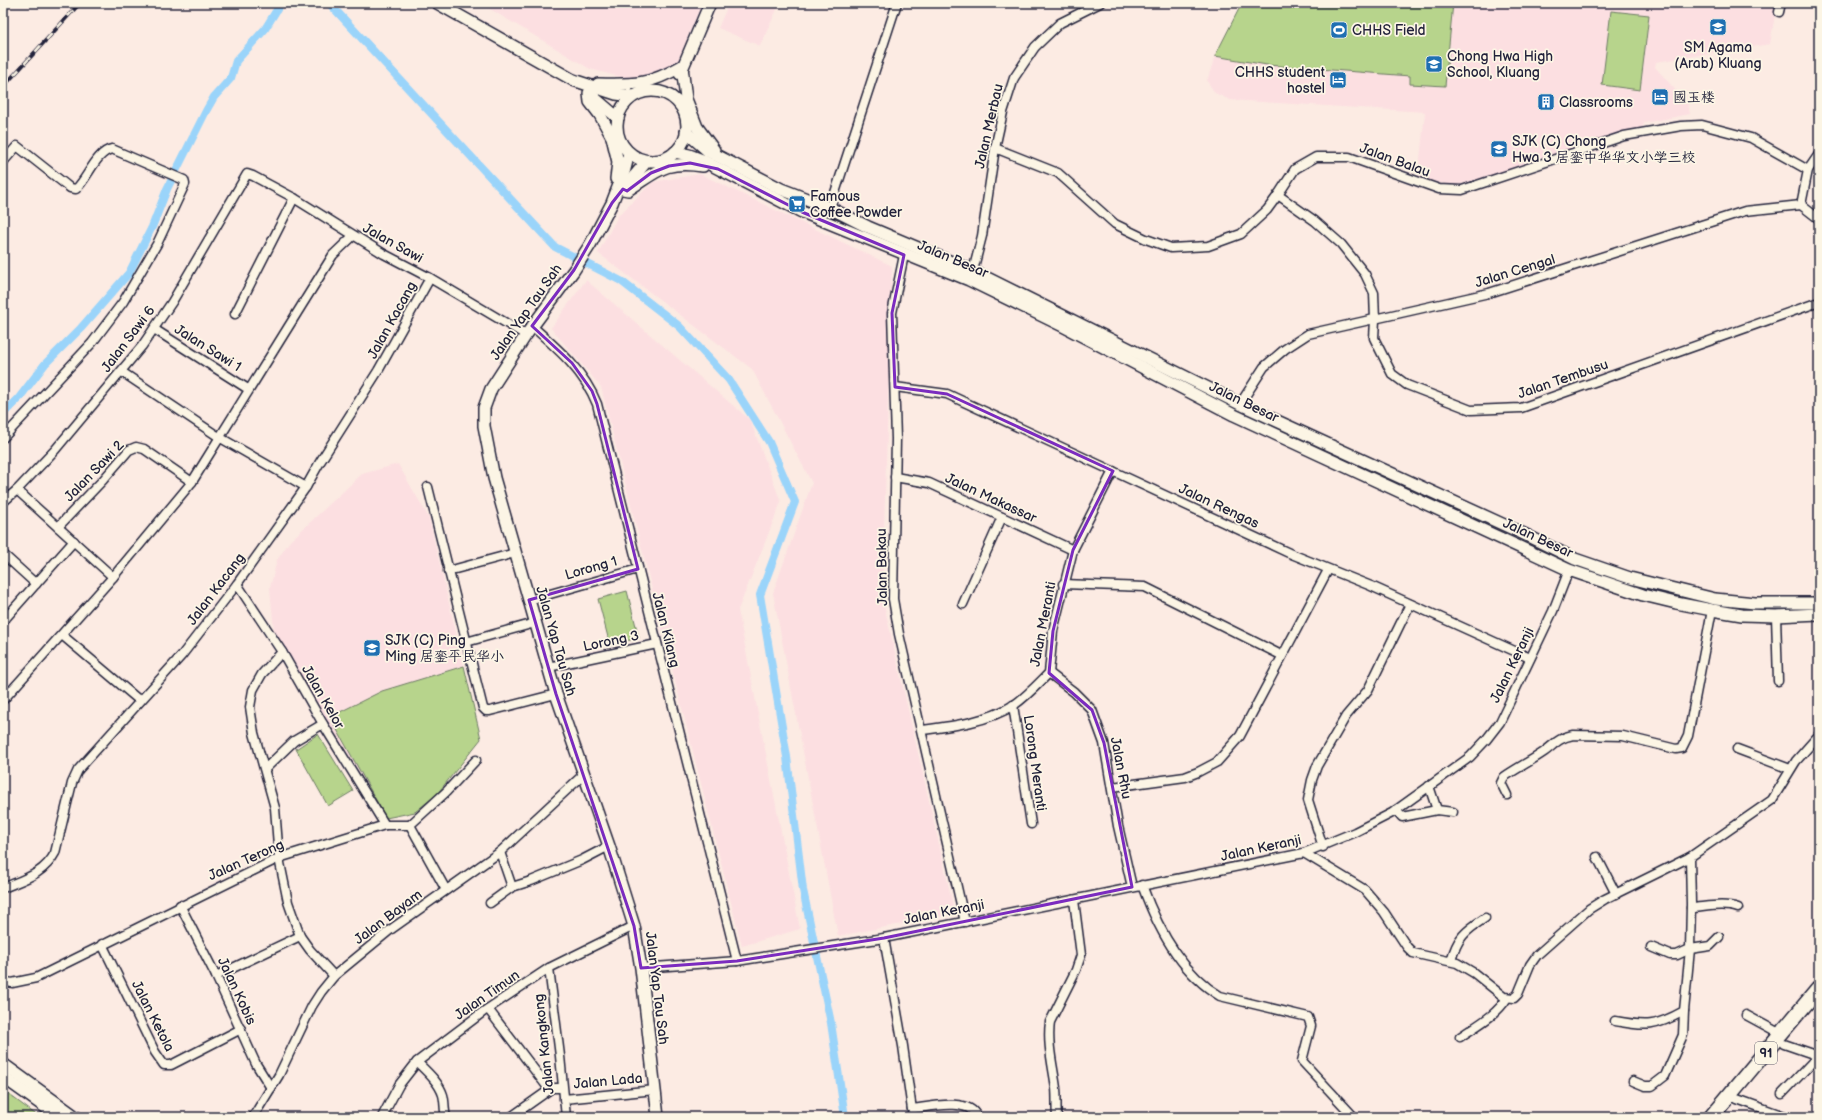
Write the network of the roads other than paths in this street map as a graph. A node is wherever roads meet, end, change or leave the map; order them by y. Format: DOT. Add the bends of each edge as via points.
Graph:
graph roads {
  1 [pos="437,3"];
  2 [pos="710,3"];
  3 [pos="897,3"];
  4 [pos="1100,3"];
  5 [pos="1781,3"];
  6 [pos="1779,12"];
  7 [pos="682,67"];
  8 [pos="591,90"];
  9 [pos="658,92"];
  10 [pos="633,96"];
  11 [pos="674,99"];
  12 [pos="618,118"];
  13 [pos="686,132"];
  14 [pos="995,148"];
  15 [pos="676,152"];
  16 [pos="629,153"];
  17 [pos="1819,154"];
  18 [pos="647,161"];
  19 [pos="3,162"];
  20 [pos="721,164"];
  21 [pos="1808,170"];
  22 [pos="249,174"];
  23 [pos="620,187"];
  24 [pos="1278,195"];
  25 [pos="294,198"];
  26 [pos="1801,205"];
  27 [pos="830,208"];
  28 [pos="1819,219"];
  29 [pos="353,236"];
  30 [pos="904,255"];
  31 [pos="973,271"];
  32 [pos="430,278"];
  33 [pos="1819,302"];
  34 [pos="235,314"];
  35 [pos="1375,320"];
  36 [pos="154,329"];
  37 [pos="529,330"];
  38 [pos="122,372"];
  39 [pos="895,387"];
  40 [pos="248,389"];
  41 [pos="1240,404"];
  42 [pos="219,437"];
  43 [pos="3,438"];
  44 [pos="1113,471"];
  45 [pos="895,477"];
  46 [pos="192,482"];
  47 [pos="306,487"];
  48 [pos="428,487"];
  49 [pos="17,490"];
  50 [pos="3,502"];
  51 [pos="1002,517"];
  52 [pos="58,527"];
  53 [pos="74,541"];
  54 [pos="1073,550"];
  55 [pos="515,553"];
  56 [pos="3,554"];
  57 [pos="638,569"];
  58 [pos="1328,570"];
  59 [pos="1569,570"];
  60 [pos="448,571"];
  61 [pos="113,577"];
  62 [pos="36,584"];
  63 [pos="237,584"];
  64 [pos="1063,584"];
  65 [pos="528,600"];
  66 [pos="1819,603"];
  67 [pos="963,604"];
  68 [pos="1410,604"];
  69 [pos="1712,610"];
  70 [pos="1819,614"];
  71 [pos="1776,616"];
  72 [pos="3,621"];
  73 [pos="535,623"];
  74 [pos="62,636"];
  75 [pos="466,642"];
  76 [pos="657,644"];
  77 [pos="282,652"];
  78 [pos="1282,655"];
  79 [pos="1530,658"];
  80 [pos="548,667"];
  81 [pos="1049,673"];
  82 [pos="1778,681"];
  83 [pos="556,694"];
  84 [pos="3,700"];
  85 [pos="140,702"];
  86 [pos="1013,705"];
  87 [pos="323,724"];
  88 [pos="922,730"];
  89 [pos="1819,735"];
  90 [pos="1737,749"];
  91 [pos="476,760"];
  92 [pos="265,769"];
  93 [pos="1790,769"];
  94 [pos="583,775"];
  95 [pos="1112,786"];
  96 [pos="1429,786"];
  97 [pos="1507,795"];
  98 [pos="1396,810"];
  99 [pos="1437,810"];
  100 [pos="1453,812"];
  101 [pos="1031,824"];
  102 [pos="386,825"];
  103 [pos="410,825"];
  104 [pos="609,846"];
  105 [pos="1323,846"];
  106 [pos="500,852"];
  107 [pos="1304,854"];
  108 [pos="1597,857"];
  109 [pos="1690,857"];
  110 [pos="279,858"];
  111 [pos="1142,885"];
  112 [pos="512,887"];
  113 [pos="1132,887"];
  114 [pos="3,888"];
  115 [pos="446,890"];
  116 [pos="1616,894"];
  117 [pos="1074,900"];
  118 [pos="490,903"];
  119 [pos="180,905"];
  120 [pos="1691,908"];
  121 [pos="1738,908"];
  122 [pos="1485,918"];
  123 [pos="965,922"];
  124 [pos="634,926"];
  125 [pos="300,936"];
  126 [pos="1719,937"];
  127 [pos="884,938"];
  128 [pos="102,944"];
  129 [pos="1651,947"];
  130 [pos="1690,949"];
  131 [pos="737,961"];
  132 [pos="1451,961"];
  133 [pos="548,968"];
  134 [pos="641,968"];
  135 [pos="216,976"];
  136 [pos="334,976"];
  137 [pos="3,981"];
  138 [pos="1819,988"];
  139 [pos="1506,998"];
  140 [pos="1819,1002"];
  141 [pos="488,1009"];
  142 [pos="1684,1011"];
  143 [pos="1746,1015"];
  144 [pos="1616,1020"];
  145 [pos="241,1029"];
  146 [pos="1460,1037"];
  147 [pos="1782,1039"];
  148 [pos="1819,1056"];
  149 [pos="417,1062"];
  150 [pos="3,1064"];
  151 [pos="3,1077"];
  152 [pos="1633,1081"];
  153 [pos="271,1088"];
  154 [pos="562,1088"];
  155 [pos="549,1089"];
  156 [pos="655,1090"];
  157 [pos="1782,1094"];
  158 [pos="564,1098"];
  159 [pos="1737,1099"];
  160 [pos="913,1113"];
  161 [pos="59,1117"];
  162 [pos="76,1117"];
  163 [pos="253,1117"];
  164 [pos="382,1117"];
  165 [pos="446,1117"];
  166 [pos="511,1117"];
  167 [pos="566,1117"];
  168 [pos="658,1117"];
  169 [pos="976,1117"];
  170 [pos="1057,1117"];
  171 [pos="1354,1117"];
  172 [pos="1711,1117"];
  173 [pos="1722,1117"];
  174 [pos="1787,1117"];
  1 -- 8 [label="main road"];
  2 -- 7 [label="main road"];
  3 -- 27 [label="street"];
  4 -- 14 [label="street, Jalan Merbau" via="1060,23 1035,47 1014,78"];
  5 -- 6 [label="street"];
  7 -- 8 [label="main road" via="653,81 620,85 597,84"];
  7 -- 9 [label="main road"];
  7 -- 11 [label="main road"];
  7 -- 20 [label="main road" via="684,91 694,118"];
  8 -- 10 [label="main road"];
  8 -- 12 [label="main road"];
  8 -- 23 [label="main road" via="590,102 612,137 618,162 616,178"];
  9 -- 10 [label="main road"];
  9 -- 11 [label="main road"];
  10 -- 12 [label="main road" via="621,108"];
  11 -- 13 [label="main road" via="684,114"];
  12 -- 16 [label="main road" via="618,137"];
  13 -- 15 [label="main road" via="683,143"];
  13 -- 20 [label="main road, Jalan Besar"];
  14 -- 24 [label="street, Jalan Balau" via="1058,173 1115,224 1171,248 1208,246 1241,234 1267,210"];
  14 -- 31 [label="street, Jalan Merbau" via="982,236"];
  15 -- 18 [label="main road" via="662,160"];
  15 -- 20 [label="main road, Jalan Besar"];
  16 -- 18 [label="main road"];
  16 -- 23 [label="main road, Jalan Yap Tau Sah"];
  17 -- 21 [label="street"];
  18 -- 23 [label="main road, Jalan Yap Tau Sah"];
  19 -- 43 [label="street" via="17,146 49,172 76,189 103,152 112,149 184,181 156,244 123,302 92,343"];
  20 -- 23 [label="main road" via="674,165 651,173 628,190"];
  20 -- 27 [label="main road, Jalan Besar"];
  20 -- 30 [label="main road, Jalan Besar" via="802,212"];
  21 -- 24 [label="street, Jalan Balau" via="1750,138 1702,125 1624,136 1462,190 1439,189 1349,157 1316,157 1294,169"];
  21 -- 26 [label="street"];
  22 -- 25 [label="street, Jalan Sawi"];
  22 -- 36 [label="street, Jalan Sawi 6" via="244,176"];
  23 -- 37 [label="main road, Jalan Yap Tau Sah" via="590,245"];
  24 -- 35 [label="street, Jalan Tembusu" via="1315,221 1341,244 1365,274 1374,293"];
  25 -- 29 [label="street, Jalan Sawi"];
  25 -- 34 [label="street"];
  26 -- 28 [label="street"];
  26 -- 35 [label="street, Jalan Cengal" via="1745,211 1489,293"];
  27 -- 31 [label="main road, Jalan Besar" via="868,227"];
  29 -- 32 [label="street, Jalan Sawi"];
  29 -- 40 [label="street" via="333,255"];
  30 -- 39 [label="street, Jalan Bakau" via="892,313"];
  30 -- 59 [label="main road, Jalan Besar" via="969,280 1234,414"];
  31 -- 41 [label="main road, Jalan Besar"];
  32 -- 37 [label="street, Jalan Sawi"];
  32 -- 47 [label="street, Jalan Kacang" via="378,371"];
  33 -- 35 [label="street, Jalan Tembusu" via="1521,408 1496,410 1471,410 1407,385 1392,374 1374,338"];
  35 -- 41 [label="street, Jalan Cengal" via="1308,334 1264,367"];
  36 -- 38 [label="street, Jalan Sawi 6"];
  36 -- 40 [label="street, Jalan Sawi 1"];
  37 -- 55 [label="main road, Jalan Yap Tau Sah" via="491,389 484,408 484,426 494,478"];
  37 -- 57 [label="street, Jalan Kilang" via="572,363 592,391"];
  38 -- 42 [label="street"];
  38 -- 49 [label="street, Jalan Sawi 6"];
  39 -- 44 [label="street, Jalan Rengas" via="947,394"];
  39 -- 45 [label="street, Jalan Bakau"];
  40 -- 42 [label="street"];
  41 -- 66 [label="main road, Jalan Besar" via="1575,558 1630,578 1715,599 1755,603"];
  42 -- 46 [label="street"];
  42 -- 47 [label="street"];
  44 -- 54 [label="street, Jalan Meranti"];
  44 -- 58 [label="street, Jalan Rengas"];
  45 -- 51 [label="street, Jalan Makassar" via="929,483"];
  45 -- 88 [label="street, Jalan Bakau" via="893,599"];
  46 -- 52 [label="street, Jalan Sawi 2" via="144,449 136,447 129,450"];
  46 -- 61 [label="street"];
  47 -- 63 [label="street, Jalan Kacang"];
  48 -- 60 [label="street"];
  49 -- 50 [label="street, Jalan Sawi 6"];
  49 -- 52 [label="street"];
  51 -- 54 [label="street, Jalan Makassar"];
  51 -- 67 [label="street"];
  52 -- 53 [label="street"];
  53 -- 61 [label="street"];
  53 -- 62 [label="street"];
  54 -- 64 [label="street, Jalan Meranti"];
  55 -- 60 [label="street"];
  55 -- 65 [label="main road, Jalan Yap Tau Sah"];
  56 -- 62 [label="street"];
  57 -- 65 [label="street, Lorong 1"];
  57 -- 76 [label="street, Jalan Kilang"];
  58 -- 68 [label="street, Jalan Rengas"];
  58 -- 78 [label="street"];
  59 -- 69 [label="main road, Jalan Besar" via="1643,595"];
  59 -- 79 [label="street, Jalan Keranji"];
  60 -- 75 [label="street"];
  61 -- 74 [label="street"];
  62 -- 72 [label="street"];
  63 -- 77 [label="street, Jalan Kelor"];
  63 -- 85 [label="street, Jalan Kacang" via="182,655"];
  64 -- 78 [label="street" via="1145,587"];
  64 -- 81 [label="street, Jalan Meranti" via="1053,631"];
  65 -- 73 [label="main road, Jalan Yap Tau Sah"];
  68 -- 79 [label="street, Jalan Rengas"];
  68 -- 105 [label="street" via="1368,690 1346,716 1317,766 1308,800"];
  69 -- 71 [label="main road, Jalan Besar"];
  69 -- 97 [label="street" via="1688,736 1682,748 1676,749 1623,736 1573,734 1558,740 1546,751 1504,776 1501,783"];
  70 -- 71 [label="main road, Jalan Besar"];
  71 -- 82 [label="street"];
  73 -- 75 [label="street"];
  73 -- 80 [label="main road, Jalan Yap Tau Sah"];
  74 -- 84 [label="street"];
  74 -- 85 [label="street"];
  75 -- 83 [label="street" via="483,708 486,711"];
  76 -- 80 [label="street, Lorong 3"];
  76 -- 131 [label="street, Jalan Kilang"];
  77 -- 87 [label="street, Jalan Kelor"];
  77 -- 92 [label="street" via="262,674 253,690 250,707 254,733"];
  78 -- 95 [label="street" via="1240,736 1217,762 1186,777"];
  79 -- 96 [label="street, Jalan Keranji" via="1500,722 1486,740 1470,756"];
  80 -- 83 [label="main road, Jalan Yap Tau Sah"];
  81 -- 86 [label="street, Jalan Meranti"];
  81 -- 95 [label="street, Jalan Rhu" via="1092,710 1104,743"];
  83 -- 94 [label="main road, Jalan Yap Tau Sah"];
  85 -- 114 [label="street, Jalan Kacang" via="78,770 72,783 51,861 34,875"];
  86 -- 88 [label="street, Jalan Meranti" via="964,724"];
  86 -- 101 [label="street, Lorong Meranti"];
  87 -- 92 [label="street" via="294,741"];
  87 -- 102 [label="street, Jalan Kelor"];
  88 -- 123 [label="street, Jalan Bakau"];
  89 -- 93 [label="street"];
  90 -- 93 [label="street"];
  91 -- 103 [label="street"];
  92 -- 110 [label="street" via="275,808"];
  93 -- 109 [label="street" via="1772,800"];
  94 -- 104 [label="main road, Jalan Yap Tau Sah"];
  94 -- 106 [label="street, Jalan Bayam"];
  95 -- 113 [label="street, Jalan Rhu"];
  96 -- 98 [label="street, Jalan Keranji"];
  96 -- 99 [label="street"];
  98 -- 99 [label="street" via="1402,817"];
  98 -- 105 [label="street, Jalan Keranji"];
  99 -- 100 [label="street"];
  102 -- 103 [label="street, Jalan Terong"];
  102 -- 110 [label="street, Jalan Terong"];
  103 -- 115 [label="street"];
  104 -- 112 [label="street" via="582,860"];
  104 -- 124 [label="main road, Jalan Yap Tau Sah"];
  105 -- 107 [label="street, Jalan Keranji"];
  106 -- 112 [label="street"];
  106 -- 115 [label="street, Jalan Bayam"];
  107 -- 111 [label="street, Jalan Keranji"];
  107 -- 132 [label="street" via="1365,890 1413,952"];
  108 -- 116 [label="street"];
  109 -- 116 [label="street"];
  109 -- 120 [label="street"];
  110 -- 119 [label="street, Jalan Terong"];
  110 -- 125 [label="street" via="288,902"];
  111 -- 113 [label="street, Jalan Keranji"];
  111 -- 171 [label="street" via="1170,945 1208,989 1220,996 1308,1017 1311,1026 1302,1061"];
  112 -- 118 [label="street"];
  113 -- 117 [label="street, Jalan Keranji"];
  115 -- 136 [label="street, Jalan Bayam" via="390,930"];
  116 -- 139 [label="street" via="1589,910 1537,955 1518,994 1514,998"];
  117 -- 123 [label="street, Jalan Keranji"];
  117 -- 170 [label="street" via="1081,955 1048,1030"];
  119 -- 128 [label="street, Jalan Terong"];
  119 -- 135 [label="street, Jalan Kobis"];
  120 -- 121 [label="street" via="1728,905"];
  120 -- 130 [label="street"];
  122 -- 132 [label="street" via="1458,941"];
  123 -- 127 [label="street, Jalan Keranji"];
  124 -- 133 [label="street, Jalan Timun"];
  124 -- 134 [label="main road, Jalan Yap Tau Sah"];
  125 -- 135 [label="street"];
  125 -- 136 [label="street"];
  126 -- 130 [label="street" via="1710,946"];
  127 -- 131 [label="street, Jalan Keranji"];
  127 -- 160 [label="street"];
  128 -- 137 [label="street, Jalan Terong" via="36,978 12,983"];
  128 -- 145 [label="street, Jalan Ketola" via="155,1052 164,1065 171,1065"];
  129 -- 130 [label="street" via="1670,955 1677,955"];
  130 -- 142 [label="street"];
  131 -- 134 [label="street"];
  132 -- 139 [label="street" via="1466,967"];
  133 -- 141 [label="street, Jalan Timun"];
  133 -- 154 [label="street, Jalan Kangkong"];
  134 -- 156 [label="main road, Jalan Yap Tau Sah"];
  135 -- 145 [label="street, Jalan Kobis"];
  136 -- 153 [label="street, Jalan Bayam" via="312,1006"];
  138 -- 147 [label="highway, 91"];
  139 -- 146 [label="street" via="1489,1016"];
  140 -- 147 [label="highway"];
  141 -- 149 [label="street, Jalan Timun"];
  141 -- 155 [label="street"];
  142 -- 144 [label="street" via="1644,1026"];
  142 -- 152 [label="street" via="1683,1035 1665,1076 1652,1086"];
  143 -- 147 [label="street"];
  145 -- 153 [label="street, Jalan Kobis" via="256,1064"];
  147 -- 148 [label="street"];
  147 -- 159 [label="highway"];
  147 -- 172 [label="highway, 91"];
  148 -- 157 [label="street"];
  149 -- 164 [label="street, Jalan Timun" via="399,1085"];
  149 -- 165 [label="street" via="439,1086"];
  150 -- 162 [label="main road"];
  151 -- 161 [label="main road"];
  153 -- 163 [label="street, Jalan Bayam"];
  154 -- 155 [label="street"];
  154 -- 158 [label="street, Jalan Kangkong"];
  155 -- 166 [label="street"];
  156 -- 158 [label="street, Jalan Lada"];
  156 -- 168 [label="main road, Jalan Yap Tau Sah"];
  158 -- 167 [label="street, Jalan Kangkong"];
  159 -- 173 [label="highway"];
  159 -- 174 [label="street"];
  160 -- 169 [label="street" via="961,1105 969,1107"];
}
